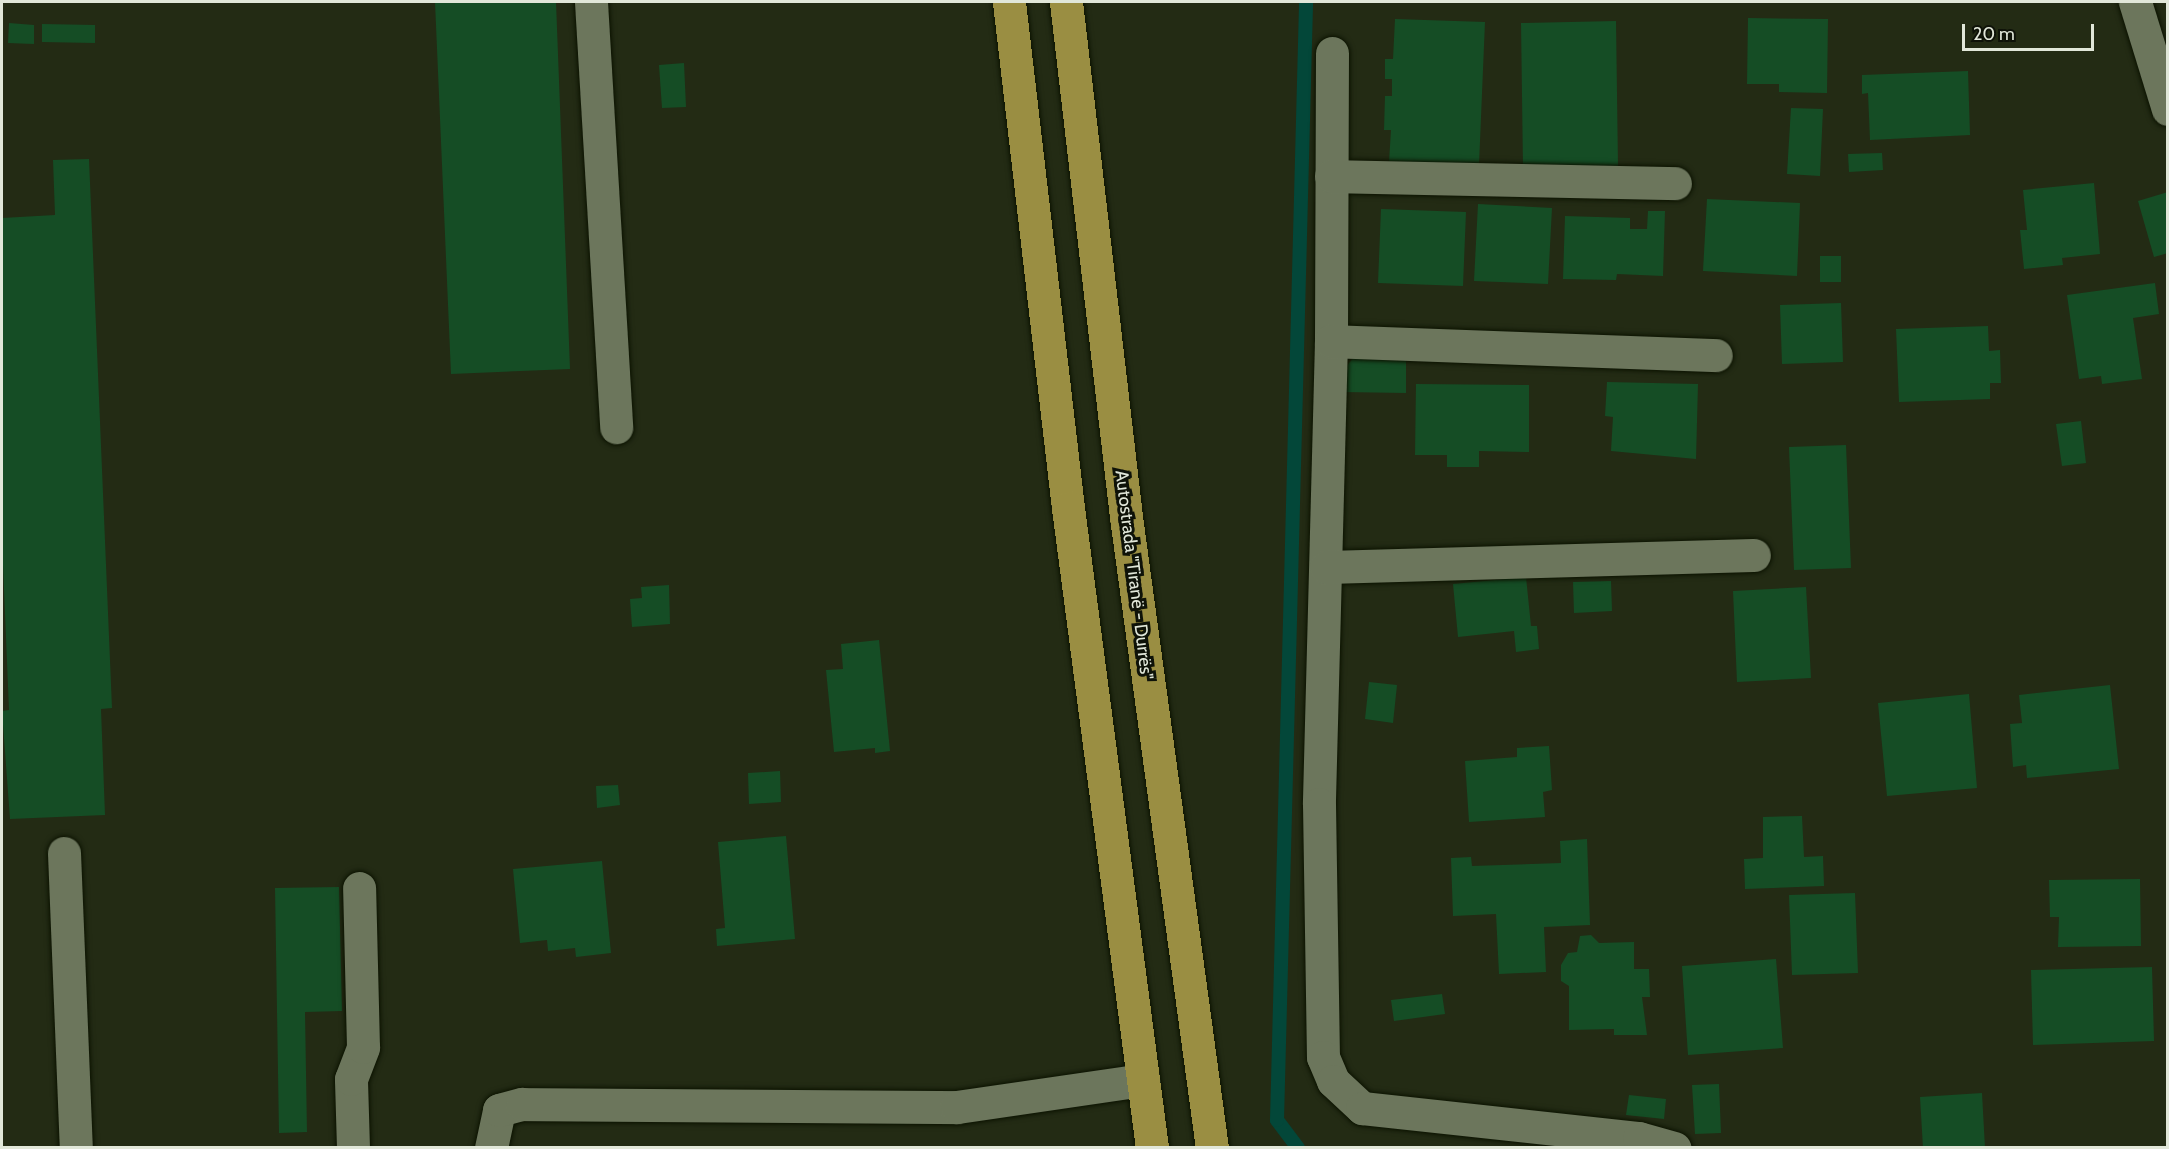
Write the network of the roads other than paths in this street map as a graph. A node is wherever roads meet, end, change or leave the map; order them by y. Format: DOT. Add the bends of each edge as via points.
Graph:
graph roads {
  1 [pos="591,2"];
  2 [pos="1009,2"];
  3 [pos="1066,2"];
  4 [pos="2135,2"];
  5 [pos="1332,53"];
  6 [pos="2168,109"];
  7 [pos="1331,176"];
  8 [pos="1675,183"];
  9 [pos="1331,341"];
  10 [pos="1716,355"];
  11 [pos="616,427"];
  12 [pos="1754,555"];
  13 [pos="1326,567"];
  14 [pos="64,853"];
  15 [pos="359,888"];
  16 [pos="1143,1080"];
  17 [pos="76,1148"];
  18 [pos="353,1148"];
  19 [pos="490,1148"];
  20 [pos="1152,1148"];
  21 [pos="1212,1148"];
  22 [pos="1675,1148"];
  1 -- 11 [label="street"];
  2 -- 16 [label="highway" via="1068,508"];
  3 -- 21 [label="highway, Autostrada \"Tiranë - Durrës\"" via="1125,506"];
  4 -- 6 [label="street"];
  5 -- 7 [label="street"];
  7 -- 8 [label="street"];
  7 -- 9 [label="street"];
  9 -- 10 [label="street"];
  9 -- 13 [label="street"];
  12 -- 13 [label="street"];
  13 -- 22 [label="street" via="1319,804 1323,1057 1333,1081 1362,1108 1639,1138"];
  14 -- 17 [label="street"];
  15 -- 18 [label="street" via="363,1047 351,1079"];
  16 -- 19 [label="street" via="957,1107 522,1104 499,1110"];
  16 -- 20 [label="highway"];
}
